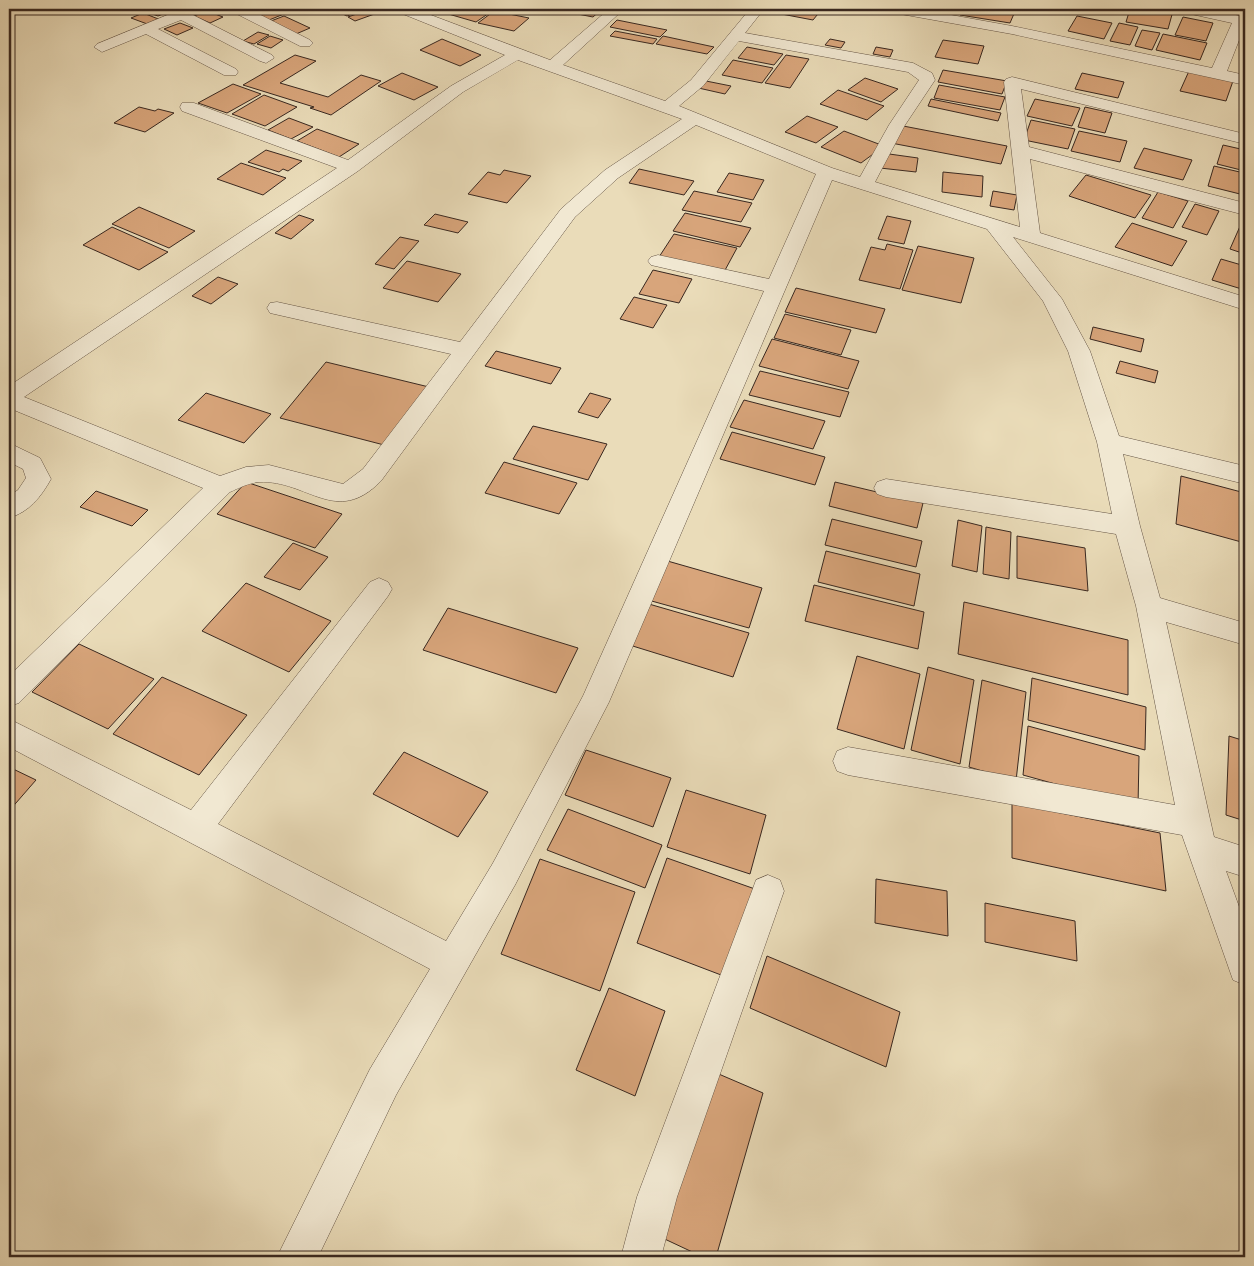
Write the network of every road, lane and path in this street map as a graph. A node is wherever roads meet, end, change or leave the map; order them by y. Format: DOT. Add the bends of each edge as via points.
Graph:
graph roads {
  1 [pos="16,9"];
  2 [pos="238,9"];
  3 [pos="617,9"];
  4 [pos="757,9"];
  5 [pos="895,9"];
  6 [pos="1187,9"];
  7 [pos="411,10"];
  8 [pos="9,11"];
  9 [pos="187,11"];
  10 [pos="1242,20"];
  11 [pos="148,29"];
  12 [pos="737,36"];
  13 [pos="305,43"];
  14 [pos="102,47"];
  15 [pos="517,54"];
  16 [pos="266,58"];
  17 [pos="552,67"];
  18 [pos="230,72"];
  19 [pos="1218,74"];
  20 [pos="1245,80"];
  21 [pos="188,107"];
  22 [pos="666,107"];
  23 [pos="694,119"];
  24 [pos="1245,139"];
  25 [pos="1022,151"];
  26 [pos="352,167"];
  27 [pos="826,172"];
  28 [pos="864,184"];
  29 [pos="1245,209"];
  30 [pos="992,223"];
  31 [pos="1031,235"];
  32 [pos="658,261"];
  33 [pos="776,287"];
  34 [pos="1245,304"];
  35 [pos="277,308"];
  36 [pos="467,351"];
  37 [pos="9,397"];
  38 [pos="1109,442"];
  39 [pos="9,451"];
  40 [pos="1245,475"];
  41 [pos="221,486"];
  42 [pos="886,488"];
  43 [pos="9,509"];
  44 [pos="1127,526"];
  45 [pos="379,589"];
  46 [pos="1148,606"];
  47 [pos="1245,634"];
  48 [pos="9,694"];
  49 [pos="9,732"];
  50 [pos="848,761"];
  51 [pos="196,829"];
  52 [pos="1198,836"];
  53 [pos="1245,862"];
  54 [pos="768,891"];
  55 [pos="452,962"];
  56 [pos="1245,968"];
  57 [pos="297,1257"];
  58 [pos="640,1257"];
  1 -- 8 [label="highway"];
  2 -- 13 [label="street"];
  3 -- 17 [label="street"];
  4 -- 12 [label="street"];
  5 -- 19 [label="street"];
  6 -- 10 [label="street"];
  7 -- 15 [label="street"];
  9 -- 11 [label="street"];
  9 -- 16 [label="street"];
  10 -- 19 [label="street"];
  11 -- 14 [label="street"];
  11 -- 18 [label="street"];
  12 -- 22 [label="street" via="697,83"];
  12 -- 28 [label="street" via="913,68 926,76 927,80"];
  15 -- 17 [label="street"];
  15 -- 26 [label="street" via="457,89"];
  17 -- 22 [label="street"];
  19 -- 20 [label="street"];
  21 -- 26 [label="street"];
  22 -- 23 [label="street"];
  23 -- 27 [label="street"];
  23 -- 36 [label="street" via="590,190 568,213"];
  24 -- 25 [label="street" via="1012,82"];
  25 -- 29 [label="street"];
  25 -- 31 [label="street"];
  26 -- 37 [label="street"];
  27 -- 28 [label="street"];
  27 -- 33 [label="street"];
  28 -- 30 [label="street"];
  30 -- 31 [label="street"];
  30 -- 38 [label="street" via="1052,299 1079,351"];
  31 -- 34 [label="street"];
  32 -- 33 [label="street"];
  33 -- 55 [label="street" via="594,702 504,874"];
  35 -- 36 [label="street"];
  36 -- 41 [label="street" via="372,475 348,493 334,493 282,476 254,472"];
  37 -- 41 [label="street"];
  38 -- 40 [label="street"];
  38 -- 44 [label="street"];
  39 -- 43 [label="street" via="32,464 39,479 27,496"];
  41 -- 48 [label="street"];
  42 -- 44 [label="street"];
  44 -- 46 [label="street"];
  45 -- 51 [label="street"];
  46 -- 47 [label="street"];
  46 -- 52 [label="street"];
  49 -- 51 [label="street"];
  50 -- 52 [label="street"];
  51 -- 55 [label="street"];
  52 -- 53 [label="street"];
  52 -- 56 [label="street"];
  54 -- 58 [label="street" via="657,1196"];
  55 -- 57 [label="street" via="383,1082"];
}
